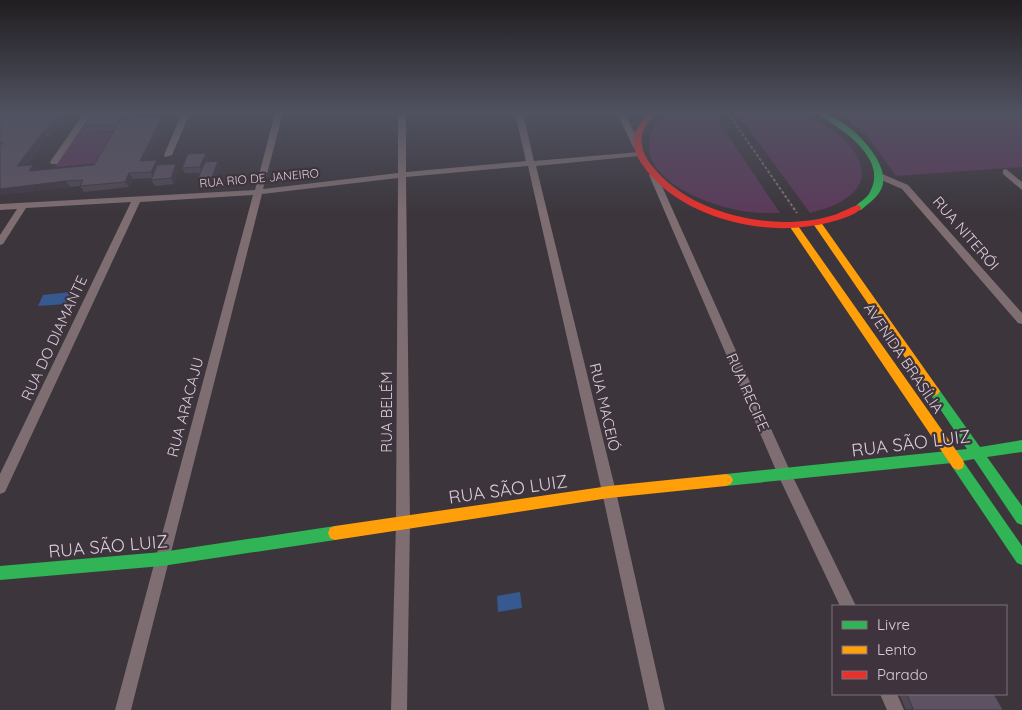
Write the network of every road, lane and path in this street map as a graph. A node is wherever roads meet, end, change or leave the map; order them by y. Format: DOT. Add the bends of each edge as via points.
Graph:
graph roads {
  1 [pos="65,146"];
  2 [pos="172,146"];
  3 [pos="271,146"];
  4 [pos="401,146"];
  5 [pos="527,146"];
  6 [pos="636,146"];
  7 [pos="638,146"];
  8 [pos="866,146"];
  9 [pos="638,150"];
  10 [pos="168,155"];
  11 [pos="54,162"];
  12 [pos="532,165"];
  13 [pos="1006,172"];
  14 [pos="401,175"];
  15 [pos="653,175"];
  16 [pos="880,176"];
  17 [pos="1022,187"];
  18 [pos="259,192"];
  19 [pos="136,200"];
  20 [pos="24,205"];
  21 [pos="0,207"];
  22 [pos="817,223"];
  23 [pos="793,225"];
  24 [pos="0,242"];
  25 [pos="1022,320"];
  26 [pos="1022,446"];
  27 [pos="975,453"];
  28 [pos="953,457"];
  29 [pos="784,476"];
  30 [pos="0,488"];
  31 [pos="609,492"];
  32 [pos="1022,518"];
  33 [pos="403,522"];
  34 [pos="1022,558"];
  35 [pos="162,559"];
  36 [pos="0,573"];
  37 [pos="848,605"];
  38 [pos="888,695"];
  39 [pos="123,710"];
  40 [pos="399,710"];
  41 [pos="657,710"];
  42 [pos="896,710"];
  1 -- 11 [label="street"];
  2 -- 10 [label="street"];
  3 -- 18 [label="street, RUA ARACAJU"];
  4 -- 14 [label="street, RUA BELÉM"];
  5 -- 12 [label="street, RUA MACEIÓ"];
  6 -- 9 [label="street"];
  7 -- 9 [label="street"];
  8 -- 16 [label="street" via="872,153"];
  9 -- 12 [label="street, RUA RIO DE JANEIRO"];
  9 -- 15 [label="street"];
  12 -- 14 [label="street, RUA RIO DE JANEIRO"];
  12 -- 31 [label="street, RUA MACEIÓ"];
  13 -- 17 [label="street"];
  14 -- 18 [label="street, RUA RIO DE JANEIRO"];
  14 -- 33 [label="street, RUA BELÉM"];
  15 -- 23 [label="street" via="672,191 697,205 727,216"];
  15 -- 29 [label="street, RUA RECIFE"];
  16 -- 22 [label="street" via="878,189 857,210"];
  16 -- 25 [label="street, RUA NITERÓI" via="905,186"];
  18 -- 19 [label="street, RUA RIO DE JANEIRO"];
  18 -- 35 [label="street, RUA ARACAJU"];
  19 -- 20 [label="street, RUA RIO DE JANEIRO"];
  19 -- 30 [label="street, RUA DO DIAMANTE"];
  20 -- 21 [label="street, RUA RIO DE JANEIRO"];
  20 -- 24 [label="street"];
  22 -- 23 [label="street"];
  22 -- 27 [label="street, AVENIDA BRASÍLIA"];
  23 -- 28 [label="street, AVENIDA BRASÍLIA"];
  26 -- 27 [label="street, RUA SÃO LUIZ"];
  27 -- 28 [label="street, RUA SÃO LUIZ"];
  27 -- 32 [label="street, AVENIDA BRASÍLIA"];
  28 -- 29 [label="street, RUA SÃO LUIZ"];
  28 -- 34 [label="street, AVENIDA BRASÍLIA"];
  29 -- 31 [label="street, RUA SÃO LUIZ"];
  29 -- 37 [label="street, RUA RECIFE"];
  31 -- 33 [label="street, RUA SÃO LUIZ"];
  31 -- 41 [label="street, RUA MACEIÓ"];
  33 -- 35 [label="street, RUA SÃO LUIZ"];
  33 -- 40 [label="street, RUA BELÉM"];
  35 -- 36 [label="street, RUA SÃO LUIZ"];
  35 -- 39 [label="street, RUA ARACAJU"];
  38 -- 42 [label="street"];
}
